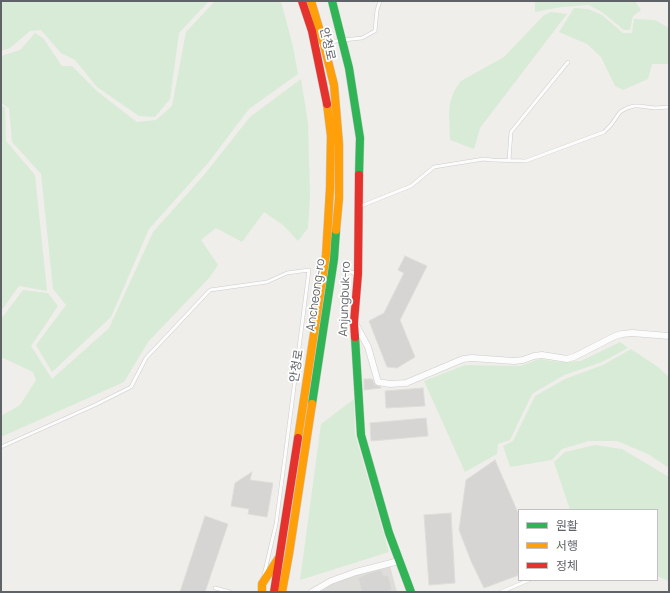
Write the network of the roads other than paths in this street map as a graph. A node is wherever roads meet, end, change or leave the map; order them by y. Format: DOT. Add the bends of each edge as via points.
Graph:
graph roads {
  1 [pos="302,1"];
  2 [pos="311,1"];
  3 [pos="332,1"];
  4 [pos="380,1"];
  5 [pos="343,40"];
  6 [pos="324,45"];
  7 [pos="316,46"];
  8 [pos="568,62"];
  9 [pos="669,107"];
  10 [pos="510,160"];
  11 [pos="359,206"];
  12 [pos="348,271"];
  13 [pos="358,274"];
  14 [pos="354,322"];
  15 [pos="669,336"];
  16 [pos="1,447"];
  17 [pos="280,556"];
  18 [pos="399,560"];
  19 [pos="527,581"];
  20 [pos="215,588"];
  21 [pos="262,588"];
  22 [pos="230,592"];
  23 [pos="274,592"];
  24 [pos="282,592"];
  25 [pos="312,592"];
  26 [pos="411,592"];
  27 [pos="501,592"];
  1 -- 7 [label="street, 안청로"];
  2 -- 6 [label="street, Ancheong-ro"];
  3 -- 5 [label="street, Anjungbuk-ro"];
  4 -- 5 [label="lane" via="375,31 362,38"];
  5 -- 6 [label="lane"];
  5 -- 11 [label="street, Anjungbuk-ro" via="360,138"];
  6 -- 7 [label="lane"];
  6 -- 24 [label="street, Ancheong-ro" via="334,85 339,144 339,198 333,267"];
  7 -- 17 [label="street, 안청로" via="331,136 326,255"];
  8 -- 10 [label="lane" via="511,132"];
  9 -- 10 [label="lane" via="627,108 620,112 607,130 594,136 526,161"];
  10 -- 11 [label="lane" via="484,159 434,167 411,186"];
  11 -- 13 [label="street, Anjungbuk-ro"];
  12 -- 13 [label="lane"];
  13 -- 14 [label="street, Anjungbuk-ro"];
  14 -- 15 [label="street" via="368,347 378,382 390,384 406,382 463,359 514,361 542,355 567,359 622,334"];
  14 -- 18 [label="street, Anjungbuk-ro" via="361,435"];
  16 -- 21 [label="lane" via="131,387 146,358 210,290 267,282 287,273 309,270 276,524"];
  17 -- 21 [label="street"];
  17 -- 23 [label="street, 안청로"];
  18 -- 25 [label="street" via="331,581"];
  18 -- 26 [label="street, Anjungbuk-ro"];
  19 -- 27 [label="lane"];
  20 -- 22 [label="lane"];
}
